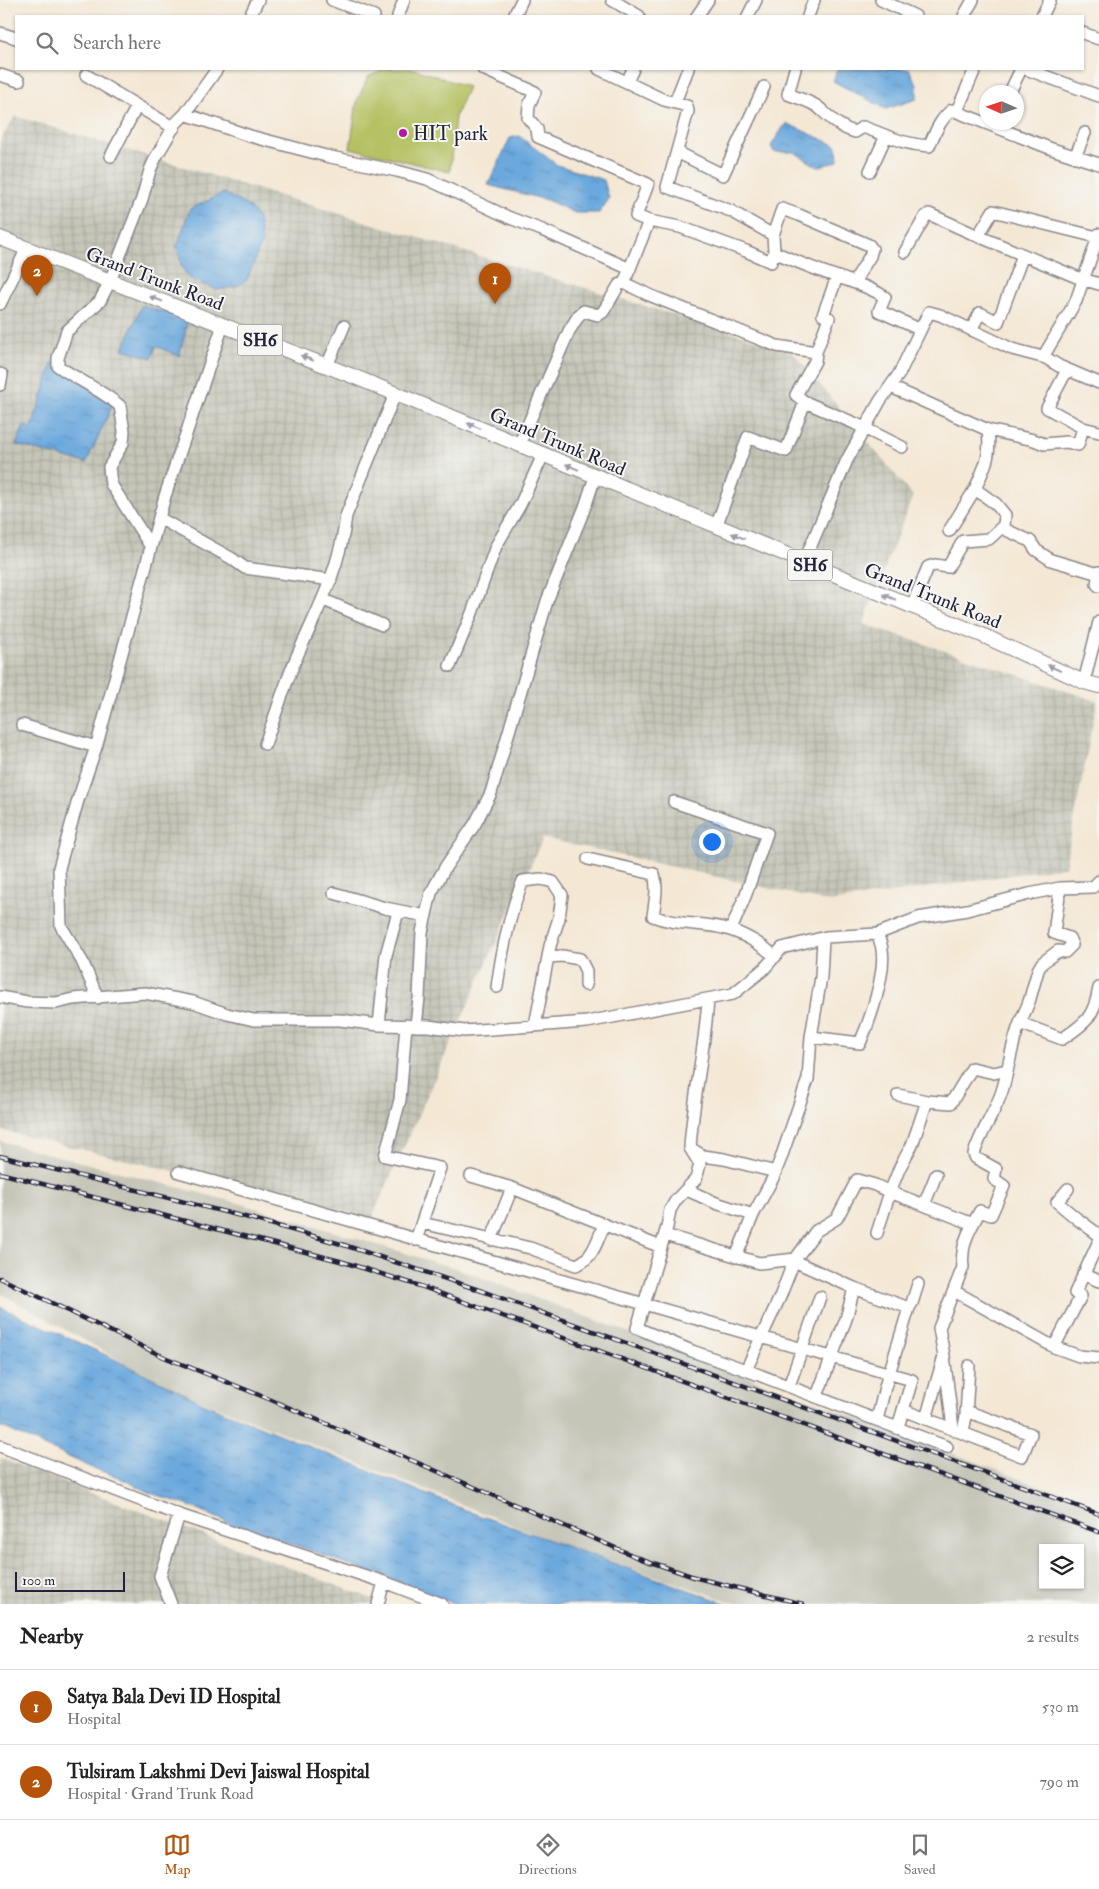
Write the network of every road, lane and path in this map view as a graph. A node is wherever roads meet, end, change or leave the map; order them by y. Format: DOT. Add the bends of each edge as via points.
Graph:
graph roads {
  1 [pos="258,0"];
  2 [pos="332,0"];
  3 [pos="404,0"];
  4 [pos="522,0"];
  5 [pos="612,0"];
  6 [pos="708,0"];
  7 [pos="756,0"];
  8 [pos="814,0"];
  9 [pos="882,0"];
  10 [pos="973,0"];
  11 [pos="1050,0"];
  12 [pos="250,15"];
  13 [pos="371,15"];
  14 [pos="398,15"];
  15 [pos="514,15"];
  16 [pos="637,15"];
  17 [pos="699,15"];
  18 [pos="748,15"];
  19 [pos="808,15"];
  20 [pos="913,15"];
  21 [pos="965,15"];
  22 [pos="1042,15"];
  23 [pos="0,33"];
  24 [pos="1084,33"];
  25 [pos="15,38"];
  26 [pos="1099,39"];
  27 [pos="216,70"];
  28 [pos="485,70"];
  29 [pos="601,70"];
  30 [pos="633,70"];
  31 [pos="688,70"];
  32 [pos="795,70"];
  33 [pos="975,70"];
  34 [pos="1021,70"];
  35 [pos="1029,70"];
  36 [pos="0,75"];
  37 [pos="86,76"];
  38 [pos="19,81"];
  39 [pos="627,82"];
  40 [pos="1013,85"];
  41 [pos="764,87"];
  42 [pos="1099,96"];
  43 [pos="675,102"];
  44 [pos="137,106"];
  45 [pos="957,111"];
  46 [pos="186,114"];
  47 [pos="979,119"];
  48 [pos="174,128"];
  49 [pos="1009,130"];
  50 [pos="1085,133"];
  51 [pos="886,136"];
  52 [pos="677,152"];
  53 [pos="111,156"];
  54 [pos="1075,157"];
  55 [pos="1099,164"];
  56 [pos="870,171"];
  57 [pos="649,221"];
  58 [pos="773,235"];
  59 [pos="978,236"];
  60 [pos="1098,236"];
  61 [pos="0,238"];
  62 [pos="27,248"];
  63 [pos="774,252"];
  64 [pos="905,252"];
  65 [pos="1023,256"];
  66 [pos="630,269"];
  67 [pos="837,277"];
  68 [pos="1083,279"];
  69 [pos="110,281"];
  70 [pos="854,282"];
  71 [pos="624,283"];
  72 [pos="1099,284"];
  73 [pos="0,304"];
  74 [pos="223,325"];
  75 [pos="344,326"];
  76 [pos="919,329"];
  77 [pos="971,330"];
  78 [pos="816,352"];
  79 [pos="1043,357"];
  80 [pos="327,366"];
  81 [pos="1067,370"];
  82 [pos="0,374"];
  83 [pos="1099,384"];
  84 [pos="0,385"];
  85 [pos="891,387"];
  86 [pos="395,394"];
  87 [pos="805,402"];
  88 [pos="865,428"];
  89 [pos="1083,428"];
  90 [pos="988,430"];
  91 [pos="1099,432"];
  92 [pos="519,445"];
  93 [pos="902,447"];
  94 [pos="543,455"];
  95 [pos="595,477"];
  96 [pos="976,489"];
  97 [pos="159,518"];
  98 [pos="716,527"];
  99 [pos="1002,528"];
  100 [pos="949,531"];
  101 [pos="151,547"];
  102 [pos="804,562"];
  103 [pos="1099,573"];
  104 [pos="331,580"];
  105 [pos="1099,586"];
  106 [pos="324,600"];
  107 [pos="912,606"];
  108 [pos="1099,622"];
  109 [pos="382,625"];
  110 [pos="450,666"];
  111 [pos="1084,682"];
  112 [pos="1099,686"];
  113 [pos="22,726"];
  114 [pos="265,744"];
  115 [pos="96,747"];
  116 [pos="674,802"];
  117 [pos="588,858"];
  118 [pos="1098,886"];
  119 [pos="1060,888"];
  120 [pos="334,893"];
  121 [pos="398,912"];
  122 [pos="426,916"];
  123 [pos="731,930"];
  124 [pos="877,934"];
  125 [pos="823,938"];
  126 [pos="775,956"];
  127 [pos="548,957"];
  128 [pos="586,985"];
  129 [pos="497,987"];
  130 [pos="1099,988"];
  131 [pos="0,997"];
  132 [pos="98,998"];
  133 [pos="708,999"];
  134 [pos="1097,1007"];
  135 [pos="1020,1023"];
  136 [pos="379,1025"];
  137 [pos="411,1026"];
  138 [pos="535,1026"];
  139 [pos="811,1037"];
  140 [pos="1006,1070"];
  141 [pos="898,1095"];
  142 [pos="927,1101"];
  143 [pos="690,1148"];
  144 [pos="179,1172"];
  145 [pos="776,1172"];
  146 [pos="936,1175"];
  147 [pos="471,1176"];
  148 [pos="512,1188"];
  149 [pos="1068,1189"];
  150 [pos="687,1190"];
  151 [pos="890,1192"];
  152 [pos="924,1205"];
  153 [pos="752,1215"];
  154 [pos="422,1223"];
  155 [pos="973,1224"];
  156 [pos="604,1225"];
  157 [pos="877,1233"];
  158 [pos="664,1235"];
  159 [pos="1099,1235"];
  160 [pos="416,1240"];
  161 [pos="491,1240"];
  162 [pos="1099,1241"];
  163 [pos="661,1247"];
  164 [pos="736,1257"];
  165 [pos="795,1260"];
  166 [pos="1083,1274"];
  167 [pos="1099,1281"];
  168 [pos="918,1284"];
  169 [pos="854,1288"];
  170 [pos="954,1291"];
  171 [pos="820,1297"];
  172 [pos="644,1305"];
  173 [pos="908,1308"];
  174 [pos="761,1338"];
  175 [pos="1054,1348"];
  176 [pos="802,1349"];
  177 [pos="944,1356"];
  178 [pos="831,1358"];
  179 [pos="1099,1358"];
  180 [pos="969,1366"];
  181 [pos="746,1370"];
  182 [pos="889,1374"];
  183 [pos="789,1386"];
  184 [pos="817,1396"];
  185 [pos="903,1410"];
  186 [pos="966,1411"];
  187 [pos="925,1419"];
  188 [pos="877,1420"];
  189 [pos="898,1427"];
  190 [pos="958,1430"];
  191 [pos="919,1435"];
  192 [pos="0,1446"];
  193 [pos="947,1447"];
  194 [pos="179,1515"];
  195 [pos="384,1582"];
  196 [pos="171,1604"];
  197 [pos="378,1604"];
  198 [pos="442,1604"];
  1 -- 12 [label="street"];
  2 -- 13 [label="street"];
  3 -- 14 [label="street"];
  4 -- 15 [label="street"];
  5 -- 16 [label="street"];
  6 -- 17 [label="street"];
  7 -- 18 [label="street"];
  8 -- 19 [label="street"];
  9 -- 20 [label="street"];
  10 -- 21 [label="street"];
  11 -- 22 [label="street"];
  23 -- 25 [label="street"];
  24 -- 26 [label="street"];
  27 -- 46 [label="street"];
  28 -- 57 [label="street" via="535,92 528,118 537,129 538,137 648,184 636,216"];
  29 -- 39 [label="street"];
  30 -- 39 [label="street"];
  31 -- 43 [label="street"];
  32 -- 51 [label="street" via="788,94 818,107 847,130 855,132 863,127"];
  33 -- 45 [label="street"];
  34 -- 40 [label="street"];
  35 -- 42 [label="street"];
  36 -- 38 [label="street"];
  37 -- 44 [label="street"];
  39 -- 43 [label="street"];
  41 -- 52 [label="street" via="723,175"];
  43 -- 52 [label="street" via="688,108"];
  44 -- 48 [label="street"];
  44 -- 53 [label="street"];
  45 -- 47 [label="street"];
  45 -- 51 [label="street" via="946,114 929,146 909,144"];
  46 -- 48 [label="street"];
  46 -- 66 [label="street" via="250,136 427,179"];
  48 -- 69 [label="street" via="150,170"];
  49 -- 54 [label="street"];
  50 -- 54 [label="street"];
  51 -- 56 [label="street"];
  52 -- 58 [label="street" via="668,187 732,211"];
  54 -- 55 [label="street"];
  57 -- 63 [label="street" via="680,227 771,262"];
  57 -- 66 [label="street"];
  58 -- 63 [label="street"];
  58 -- 70 [label="street" via="782,209 870,245 870,256"];
  59 -- 60 [label="street" via="994,211"];
  59 -- 64 [label="street" via="929,214"];
  59 -- 65 [label="street"];
  60 -- 68 [label="street"];
  61 -- 62 [label="main road, Grand Trunk Road / SH6"];
  62 -- 69 [label="main road, Grand Trunk Road / SH6"];
  62 -- 73 [label="street"];
  63 -- 67 [label="street"];
  65 -- 68 [label="street"];
  65 -- 77 [label="street" via="998,322 980,314"];
  66 -- 71 [label="street"];
  67 -- 70 [label="street"];
  67 -- 78 [label="street" via="823,315 829,318"];
  68 -- 72 [label="street"];
  68 -- 79 [label="street" via="1076,301"];
  74 -- 69 [label="main road, Grand Trunk Road / SH6, one-way"];
  69 -- 101 [label="street" via="100,301 67,331 58,366 120,406 123,443 109,467 111,484"];
  70 -- 76 [label="street" via="885,297 879,311"];
  71 -- 78 [label="street" via="777,346"];
  71 -- 92 [label="street" via="619,285 603,312 598,315 584,311 569,330"];
  80 -- 74 [label="main road, Grand Trunk Road / SH6, one-way"];
  74 -- 97 [label="street"];
  75 -- 80 [label="street"];
  76 -- 77 [label="street" via="928,312"];
  76 -- 85 [label="street"];
  77 -- 79 [label="street" via="1012,349"];
  78 -- 87 [label="street" via="815,361 796,395"];
  79 -- 81 [label="street"];
  80 -- 86 [label="main road, Grand Trunk Road / SH6"];
  81 -- 83 [label="street"];
  81 -- 89 [label="street" via="1047,408"];
  82 -- 84 [label="street"];
  85 -- 88 [label="street"];
  85 -- 90 [label="street"];
  92 -- 86 [label="main road, Grand Trunk Road / SH6, one-way"];
  86 -- 104 [label="street" via="346,516"];
  87 -- 88 [label="street"];
  87 -- 98 [label="street" via="786,451 748,437"];
  88 -- 93 [label="street"];
  88 -- 102 [label="street" via="847,460"];
  89 -- 90 [label="street" via="1078,444 1044,444"];
  89 -- 91 [label="street"];
  90 -- 96 [label="street" via="990,449 987,465"];
  92 -- 94 [label="main road, Grand Trunk Road / SH6"];
  95 -- 94 [label="main road, Grand Trunk Road / SH6, one-way"];
  94 -- 110 [label="street" via="520,505 496,546"];
  95 -- 98 [label="main road, Grand Trunk Road / SH6"];
  95 -- 122 [label="street" via="547,601 491,793 431,893"];
  96 -- 99 [label="street" via="1005,515"];
  96 -- 100 [label="street"];
  97 -- 101 [label="street"];
  97 -- 104 [label="street" via="245,568"];
  102 -- 98 [label="main road, Grand Trunk Road / SH6, one-way"];
  99 -- 103 [label="street" via="1030,541 1036,550 1051,560"];
  99 -- 107 [label="street" via="989,539 962,541 948,567 928,567"];
  101 -- 115 [label="street"];
  107 -- 102 [label="main road, Grand Trunk Road / SH6, one-way"];
  103 -- 105 [label="street"];
  104 -- 106 [label="street"];
  106 -- 109 [label="street"];
  106 -- 114 [label="street" via="298,655"];
  111 -- 107 [label="main road, Grand Trunk Road / SH6, one-way"];
  108 -- 111 [label="street"];
  111 -- 112 [label="main road, Grand Trunk Road / SH6"];
  113 -- 115 [label="street"];
  115 -- 132 [label="street" via="59,868 61,926 82,961"];
  116 -- 123 [label="street" via="767,833"];
  117 -- 123 [label="street" via="654,874 656,900 653,916"];
  118 -- 119 [label="street"];
  119 -- 124 [label="street" via="918,918"];
  119 -- 135 [label="street" via="1054,932 1069,938 1072,945 1042,963"];
  120 -- 121 [label="street"];
  121 -- 122 [label="street"];
  121 -- 136 [label="street" via="386,955"];
  122 -- 137 [label="street" via="422,932 419,998"];
  123 -- 126 [label="street"];
  124 -- 125 [label="street"];
  124 -- 139 [label="street" via="882,950 881,973 860,1043"];
  125 -- 126 [label="street" via="782,948"];
  125 -- 139 [label="street" via="820,985"];
  126 -- 133 [label="street" via="732,994"];
  127 -- 128 [label="street" via="580,959 586,971"];
  127 -- 129 [label="street" via="562,895 554,882 541,879 523,881 512,913"];
  127 -- 138 [label="street"];
  130 -- 134 [label="street"];
  131 -- 132 [label="street" via="56,1003"];
  132 -- 136 [label="street" via="145,993 193,1002 254,1020 340,1020"];
  133 -- 138 [label="street" via="587,1022"];
  133 -- 143 [label="street"];
  134 -- 135 [label="street" via="1086,1022 1062,1039"];
  135 -- 140 [label="street"];
  136 -- 137 [label="street"];
  137 -- 138 [label="street" via="464,1031"];
  137 -- 154 [label="street" via="400,1100 385,1156 440,1168"];
  139 -- 145 [label="street" via="808,1079"];
  140 -- 142 [label="street" via="994,1073 972,1068 950,1103"];
  140 -- 155 [label="street" via="1003,1089 979,1136 974,1154 996,1169 994,1179 1004,1186 992,1215 980,1211"];
  141 -- 142 [label="street"];
  142 -- 151 [label="street" via="912,1145"];
  143 -- 145 [label="street" via="703,1156"];
  143 -- 150 [label="street" via="700,1164 696,1179"];
  144 -- 160 [label="street"];
  145 -- 153 [label="street"];
  146 -- 152 [label="street"];
  147 -- 148 [label="street"];
  148 -- 156 [label="street"];
  148 -- 161 [label="street"];
  149 -- 159 [label="street" via="1058,1202"];
  150 -- 153 [label="street"];
  150 -- 158 [label="street" via="670,1210"];
  151 -- 152 [label="street"];
  151 -- 157 [label="street"];
  151 -- 165 [label="street" via="857,1180 837,1218 816,1231"];
  152 -- 155 [label="street"];
  153 -- 164 [label="street"];
  154 -- 160 [label="street"];
  154 -- 161 [label="street"];
  155 -- 170 [label="street" via="964,1241 963,1267"];
  156 -- 161 [label="street" via="594,1250 585,1262 576,1266 530,1248"];
  156 -- 163 [label="street"];
  158 -- 163 [label="street"];
  158 -- 164 [label="street"];
  160 -- 172 [label="street"];
  162 -- 166 [label="street"];
  163 -- 172 [label="street"];
  164 -- 165 [label="street" via="759,1263"];
  165 -- 169 [label="street"];
  165 -- 174 [label="street"];
  166 -- 167 [label="street"];
  166 -- 175 [label="street" via="1075,1293 1081,1296"];
  168 -- 173 [label="street"];
  169 -- 173 [label="street"];
  169 -- 178 [label="street"];
  170 -- 175 [label="street"];
  170 -- 177 [label="street" via="940,1328"];
  171 -- 176 [label="street"];
  172 -- 174 [label="street"];
  172 -- 181 [label="street" via="637,1328"];
  173 -- 182 [label="street"];
  174 -- 176 [label="street"];
  174 -- 181 [label="street"];
  175 -- 179 [label="street"];
  176 -- 178 [label="street"];
  176 -- 183 [label="street"];
  177 -- 187 [label="street"];
  177 -- 190 [label="street"];
  178 -- 182 [label="street"];
  178 -- 184 [label="street"];
  180 -- 186 [label="street"];
  181 -- 183 [label="street"];
  182 -- 185 [label="street" via="912,1380"];
  182 -- 188 [label="street"];
  183 -- 184 [label="street"];
  184 -- 188 [label="street"];
  185 -- 187 [label="street"];
  185 -- 189 [label="street"];
  186 -- 190 [label="street"];
  186 -- 190 [label="street" via="1031,1434 1022,1456"];
  187 -- 190 [label="street"];
  187 -- 191 [label="street"];
  188 -- 189 [label="street"];
  189 -- 191 [label="street"];
  191 -- 193 [label="street"];
  192 -- 194 [label="street"];
  194 -- 195 [label="street"];
  194 -- 196 [label="street" via="160,1576"];
  195 -- 197 [label="street"];
  195 -- 198 [label="street"];
}
